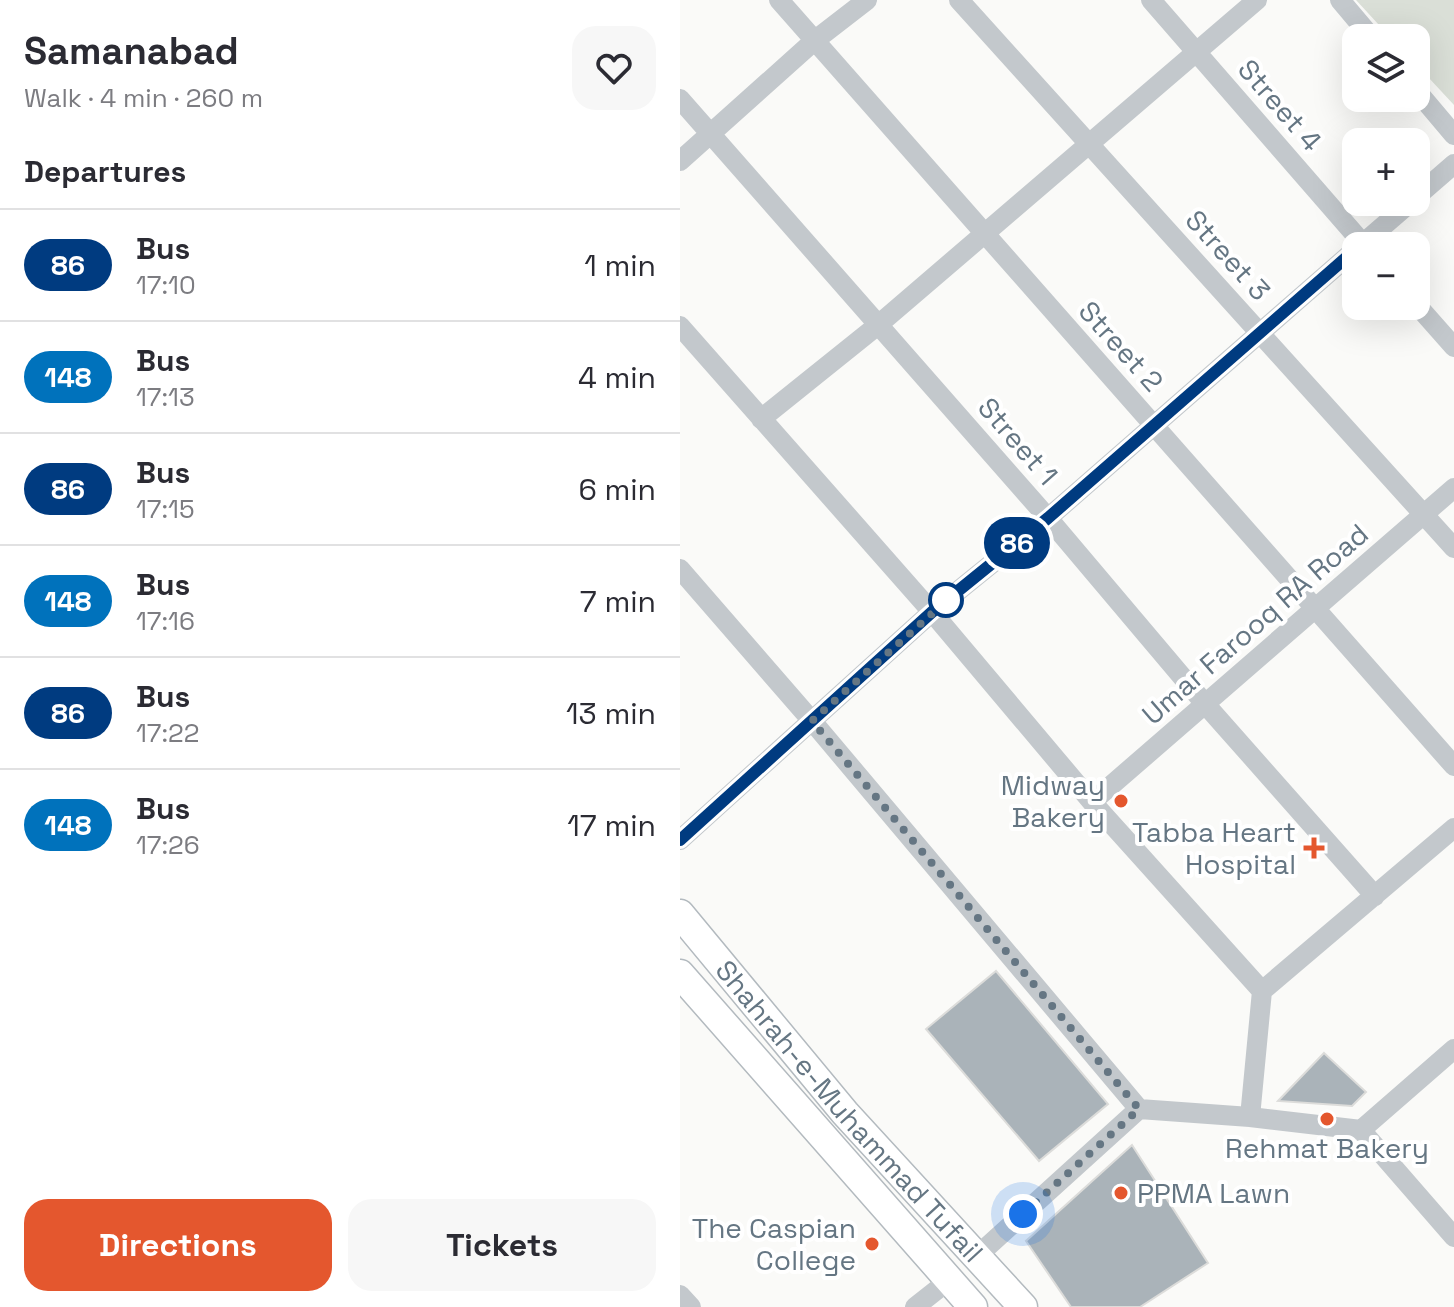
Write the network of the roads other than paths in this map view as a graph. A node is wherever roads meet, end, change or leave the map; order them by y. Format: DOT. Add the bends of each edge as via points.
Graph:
graph roads {
  1 [pos="779,0"];
  2 [pos="867,0"];
  3 [pos="959,0"];
  4 [pos="1151,0"];
  5 [pos="1257,0"];
  6 [pos="1340,0"];
  7 [pos="1360,24"];
  8 [pos="814,41"];
  9 [pos="1197,52"];
  10 [pos="680,99"];
  11 [pos="1430,107"];
  12 [pos="710,134"];
  13 [pos="1454,135"];
  14 [pos="1089,143"];
  15 [pos="680,161"];
  16 [pos="1454,164"];
  17 [pos="1430,185"];
  18 [pos="1395,216"];
  19 [pos="1349,232"];
  20 [pos="1377,232"];
  21 [pos="983,234"];
  22 [pos="1342,262"];
  23 [pos="1430,320"];
  24 [pos="878,325"];
  25 [pos="680,326"];
  26 [pos="1260,333"];
  27 [pos="1454,347"];
  28 [pos="761,419"];
  29 [pos="1155,426"];
  30 [pos="1454,488"];
  31 [pos="1425,515"];
  32 [pos="1048,518"];
  33 [pos="1454,548"];
  34 [pos="680,569"];
  35 [pos="1315,608"];
  36 [pos="932,612"];
  37 [pos="1206,705"];
  38 [pos="812,721"];
  39 [pos="1454,766"];
  40 [pos="1092,802"];
  41 [pos="1454,828"];
  42 [pos="680,840"];
  43 [pos="1375,896"];
  44 [pos="680,914"];
  45 [pos="680,974"];
  46 [pos="1262,991"];
  47 [pos="1454,1049"];
  48 [pos="1139,1109"];
  49 [pos="1250,1117"];
  50 [pos="1361,1130"];
  51 [pos="1454,1237"];
  52 [pos="977,1256"];
  53 [pos="948,1281"];
  54 [pos="680,1295"];
  55 [pos="691,1307"];
  56 [pos="915,1307"];
  57 [pos="973,1307"];
  58 [pos="1023,1307"];
  1 -- 8 [label="street, Street 2"];
  2 -- 8 [label="street"];
  3 -- 14 [label="street, Street 3"];
  4 -- 9 [label="street, Street 4"];
  5 -- 9 [label="street"];
  6 -- 7 [label="street"];
  8 -- 12 [label="street"];
  8 -- 21 [label="street, Street 2"];
  9 -- 14 [label="street"];
  9 -- 19 [label="street, Street 4"];
  10 -- 12 [label="street, Street 1"];
  11 -- 13 [label="street"];
  12 -- 15 [label="street"];
  12 -- 24 [label="street, Street 1"];
  14 -- 21 [label="street"];
  14 -- 26 [label="street, Street 3"];
  16 -- 17 [label="street"];
  18 -- 20 [label="street"];
  21 -- 24 [label="street"];
  21 -- 29 [label="street, Street 2"];
  22 -- 26 [label="street"];
  23 -- 27 [label="street"];
  24 -- 28 [label="street"];
  24 -- 32 [label="street, Street 1"];
  25 -- 28 [label="street"];
  26 -- 29 [label="street"];
  26 -- 31 [label="street, Street 3"];
  28 -- 36 [label="street"];
  29 -- 32 [label="street"];
  29 -- 35 [label="street, Street 2"];
  30 -- 31 [label="street, Umar Farooq RA Road"];
  31 -- 33 [label="street, Street 3"];
  31 -- 35 [label="street, Umar Farooq RA Road"];
  32 -- 36 [label="street"];
  32 -- 37 [label="street, Street 1"];
  34 -- 38 [label="street"];
  35 -- 37 [label="street, Umar Farooq RA Road"];
  35 -- 39 [label="street, Street 2"];
  36 -- 38 [label="street"];
  36 -- 40 [label="street"];
  37 -- 40 [label="street, Umar Farooq RA Road"];
  37 -- 43 [label="street, Street 1"];
  38 -- 42 [label="street"];
  38 -- 48 [label="street"];
  40 -- 46 [label="street"];
  41 -- 43 [label="street"];
  43 -- 46 [label="street"];
  44 -- 52 [label="main road, Shahrah-e-Muhammad Tufail" via="845,1113"];
  45 -- 53 [label="main road, Shahrah-e-Muhammad Tufail"];
  46 -- 49 [label="street"];
  47 -- 50 [label="street"];
  48 -- 49 [label="street"];
  48 -- 52 [label="street"];
  49 -- 50 [label="street"];
  50 -- 51 [label="street"];
  52 -- 58 [label="main road, Shahrah-e-Muhammad Tufail"];
  53 -- 56 [label="street"];
  53 -- 57 [label="main road, Shahrah-e-Muhammad Tufail"];
  54 -- 55 [label="street"];
}
